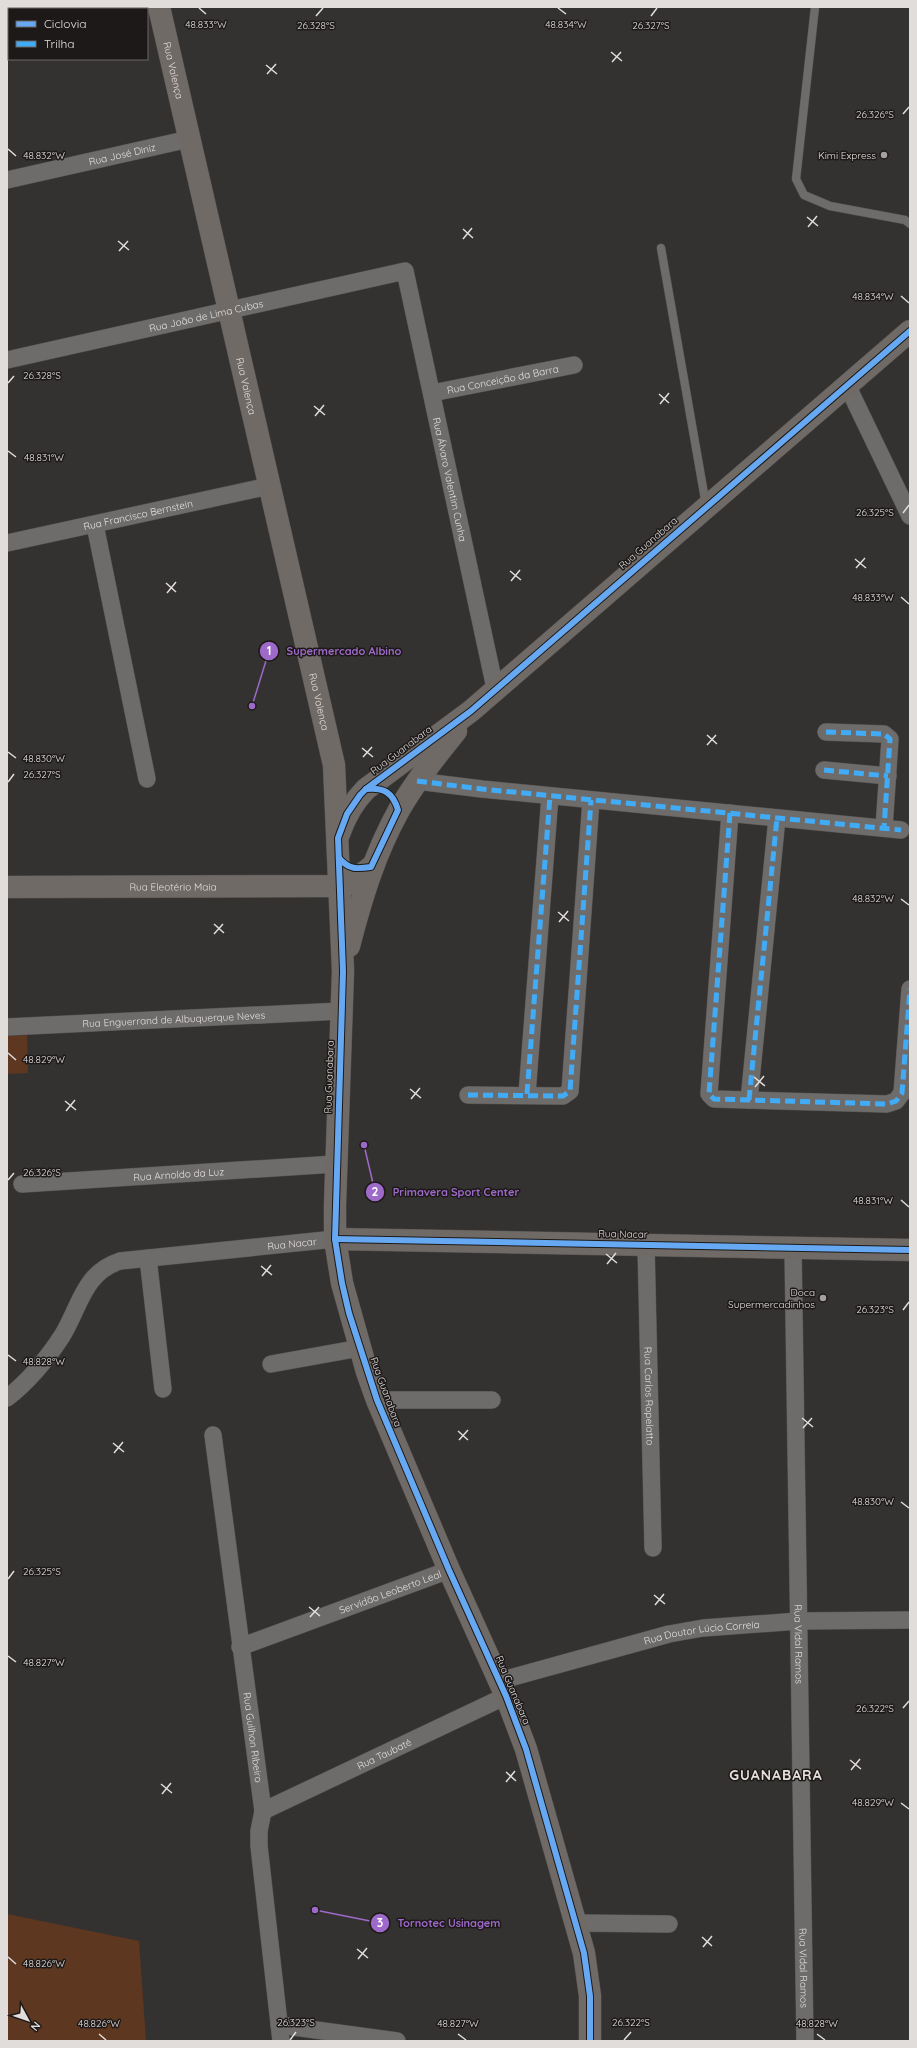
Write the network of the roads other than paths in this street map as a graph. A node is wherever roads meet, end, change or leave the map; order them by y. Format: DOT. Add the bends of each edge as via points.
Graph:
graph roads {
  1 [pos="159,7"];
  2 [pos="815,7"];
  3 [pos="190,139"];
  4 [pos="7,180"];
  5 [pos="910,224"];
  6 [pos="661,248"];
  7 [pos="405,271"];
  8 [pos="229,310"];
  9 [pos="910,331"];
  10 [pos="7,360"];
  11 [pos="574,365"];
  12 [pos="847,385"];
  13 [pos="432,393"];
  14 [pos="269,486"];
  15 [pos="706,506"];
  16 [pos="910,516"];
  17 [pos="95,525"];
  18 [pos="7,543"];
  19 [pos="495,688"];
  20 [pos="471,710"];
  21 [pos="826,732"];
  22 [pos="334,765"];
  23 [pos="824,770"];
  24 [pos="888,776"];
  25 [pos="147,779"];
  26 [pos="417,781"];
  27 [pos="366,789"];
  28 [pos="550,796"];
  29 [pos="591,800"];
  30 [pos="398,810"];
  31 [pos="730,813"];
  32 [pos="777,818"];
  33 [pos="884,828"];
  34 [pos="901,830"];
  35 [pos="338,848"];
  36 [pos="372,867"];
  37 [pos="7,886"];
  38 [pos="340,886"];
  39 [pos="342,971"];
  40 [pos="910,989"];
  41 [pos="341,1011"];
  42 [pos="7,1027"];
  43 [pos="527,1094"];
  44 [pos="468,1095"];
  45 [pos="749,1100"];
  46 [pos="336,1164"];
  47 [pos="22,1184"];
  48 [pos="335,1239"];
  49 [pos="646,1245"];
  50 [pos="794,1248"];
  51 [pos="910,1250"];
  52 [pos="148,1258"];
  53 [pos="360,1348"];
  54 [pos="271,1364"];
  55 [pos="163,1389"];
  56 [pos="7,1398"];
  57 [pos="377,1400"];
  58 [pos="492,1400"];
  59 [pos="213,1435"];
  60 [pos="653,1548"];
  61 [pos="449,1570"];
  62 [pos="910,1620"];
  63 [pos="799,1621"];
  64 [pos="240,1646"];
  65 [pos="502,1689"];
  66 [pos="263,1811"];
  67 [pos="575,1923"];
  68 [pos="669,1924"];
  69 [pos="280,2033"];
  70 [pos="397,2041"];
  71 [pos="590,2041"];
  72 [pos="806,2041"];
  1 -- 3 [label="main road, Rua Valença"];
  2 -- 5 [label="lane" via="796,179 804,195 830,206 905,220"];
  3 -- 4 [label="street, Rua José Diniz"];
  3 -- 8 [label="main road, Rua Valença"];
  6 -- 15 [label="lane"];
  7 -- 8 [label="street, Rua João de Lima Cubas"];
  7 -- 13 [label="street, Rua Álvaro Valentim Cunha"];
  8 -- 10 [label="street, Rua João de Lima Cubas"];
  8 -- 14 [label="main road, Rua Valença"];
  9 -- 12 [label="main road, Rua Guanabara"];
  11 -- 13 [label="street, Rua Conceição da Barra"];
  12 -- 15 [label="main road, Rua Guanabara"];
  12 -- 16 [label="street"];
  13 -- 19 [label="street, Rua Álvaro Valentim Cunha"];
  14 -- 17 [label="street, Rua Francisco Bernstein"];
  14 -- 22 [label="main road, Rua Valença"];
  15 -- 19 [label="main road, Rua Guanabara"];
  17 -- 18 [label="street, Rua Francisco Bernstein"];
  17 -- 25 [label="street"];
  19 -- 20 [label="main road, Rua Guanabara"];
  20 -- 26 [label="main road, Rua Guanabara"];
  20 -- 27 [label="main road, Rua Guanabara"];
  21 -- 24 [label="street" via="884,734 890,739"];
  22 -- 27 [label="main road"];
  22 -- 35 [label="main road, Rua Valença"];
  23 -- 24 [label="street"];
  24 -- 33 [label="street"];
  26 -- 27 [label="main road"];
  26 -- 28 [label="street"];
  26 -- 30 [label="main road, Rua Guanabara"];
  27 -- 30 [label="main road" via="386,790 394,799"];
  27 -- 35 [label="main road, Rua Guanabara" via="347,814"];
  28 -- 29 [label="street"];
  28 -- 43 [label="street"];
  29 -- 31 [label="street"];
  29 -- 43 [label="street" via="570,1091 563,1096"];
  30 -- 36 [label="main road, Rua Guanabara"];
  31 -- 32 [label="street"];
  31 -- 45 [label="street" via="709,1094 714,1099"];
  32 -- 33 [label="street"];
  32 -- 45 [label="street"];
  33 -- 34 [label="street"];
  35 -- 36 [label="main road" via="350,868 357,870"];
  35 -- 38 [label="main road, Rua Guanabara"];
  36 -- 38 [label="main road" via="350,884"];
  36 -- 39 [label="main road, Rua Guanabara"];
  37 -- 38 [label="main road, Rua Eleotério Maia"];
  38 -- 39 [label="main road, Rua Guanabara"];
  39 -- 41 [label="main road, Rua Guanabara"];
  40 -- 45 [label="street" via="902,1093 896,1101 887,1104"];
  41 -- 42 [label="street, Rua Enguerrand de Albuquerque Neves"];
  41 -- 46 [label="main road, Rua Guanabara"];
  43 -- 44 [label="street"];
  46 -- 47 [label="street, Rua Arnoldo da Luz"];
  46 -- 48 [label="main road, Rua Guanabara"];
  48 -- 49 [label="main road, Rua Nacar"];
  48 -- 52 [label="street, Rua Nacar"];
  48 -- 53 [label="main road, Rua Guanabara" via="342,1283"];
  49 -- 50 [label="main road, Rua Nacar"];
  49 -- 60 [label="street, Rua Carlos Ropelatto"];
  50 -- 51 [label="main road, Rua Nacar"];
  50 -- 63 [label="street, Rua Vidal Ramos"];
  52 -- 55 [label="street"];
  52 -- 56 [label="street, Rua Nacar" via="120,1261 107,1265 97,1272 51,1352"];
  53 -- 54 [label="street"];
  53 -- 57 [label="main road, Rua Guanabara"];
  57 -- 58 [label="street"];
  57 -- 61 [label="main road, Rua Guanabara"];
  59 -- 64 [label="street, Rua Guilhon Ribeiro"];
  61 -- 64 [label="street, Servidão Leoberto Leal"];
  61 -- 65 [label="main road, Rua Guanabara"];
  62 -- 63 [label="street, Rua Doutor Lúcio Correia"];
  63 -- 65 [label="street, Rua Doutor Lúcio Correia" via="703,1628 669,1634"];
  63 -- 72 [label="street, Rua Vidal Ramos"];
  64 -- 66 [label="street, Rua Guilhon Ribeiro"];
  65 -- 66 [label="street, Rua Taubaté"];
  65 -- 67 [label="main road, Rua Guanabara" via="526,1749"];
  66 -- 69 [label="street, Rua Guilhon Ribeiro" via="259,1846"];
  67 -- 68 [label="street"];
  67 -- 71 [label="main road, Rua Guanabara" via="584,1953 589,1988"];
  69 -- 70 [label="street"];
}
